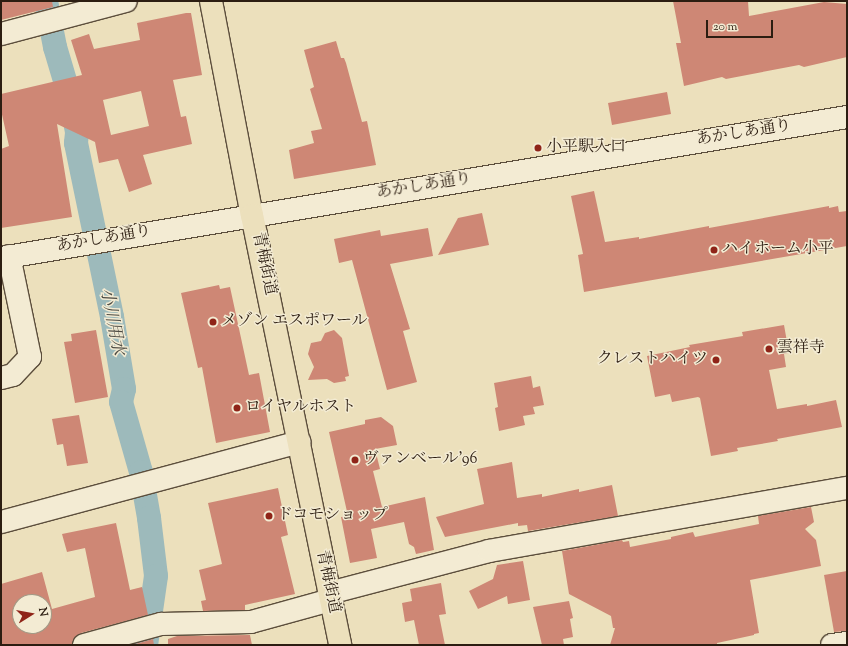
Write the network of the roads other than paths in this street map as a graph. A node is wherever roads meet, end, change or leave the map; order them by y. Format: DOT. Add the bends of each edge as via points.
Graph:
graph roads {
  1 [pos="126,1"];
  2 [pos="211,1"];
  3 [pos="1,34"];
  4 [pos="847,117"];
  5 [pos="252,215"];
  6 [pos="5,257"];
  7 [pos="1,378"];
  8 [pos="300,442"];
  9 [pos="847,488"];
  10 [pos="1,522"];
  11 [pos="330,596"];
  12 [pos="847,643"];
  13 [pos="84,645"];
  14 [pos="340,645"];
  15 [pos="832,645"];
  1 -- 3 [label="street"];
  2 -- 5 [label="main road, 青梅街道"];
  4 -- 5 [label="street, あかしあ通り"];
  5 -- 6 [label="street, あかしあ通り"];
  5 -- 8 [label="main road, 青梅街道"];
  6 -- 7 [label="street" via="30,357 13,375"];
  8 -- 10 [label="street"];
  8 -- 11 [label="main road, 青梅街道"];
  9 -- 11 [label="street" via="489,552"];
  11 -- 13 [label="street" via="251,622 153,627"];
  11 -- 14 [label="main road, 青梅街道"];
  12 -- 15 [label="street"];
}
